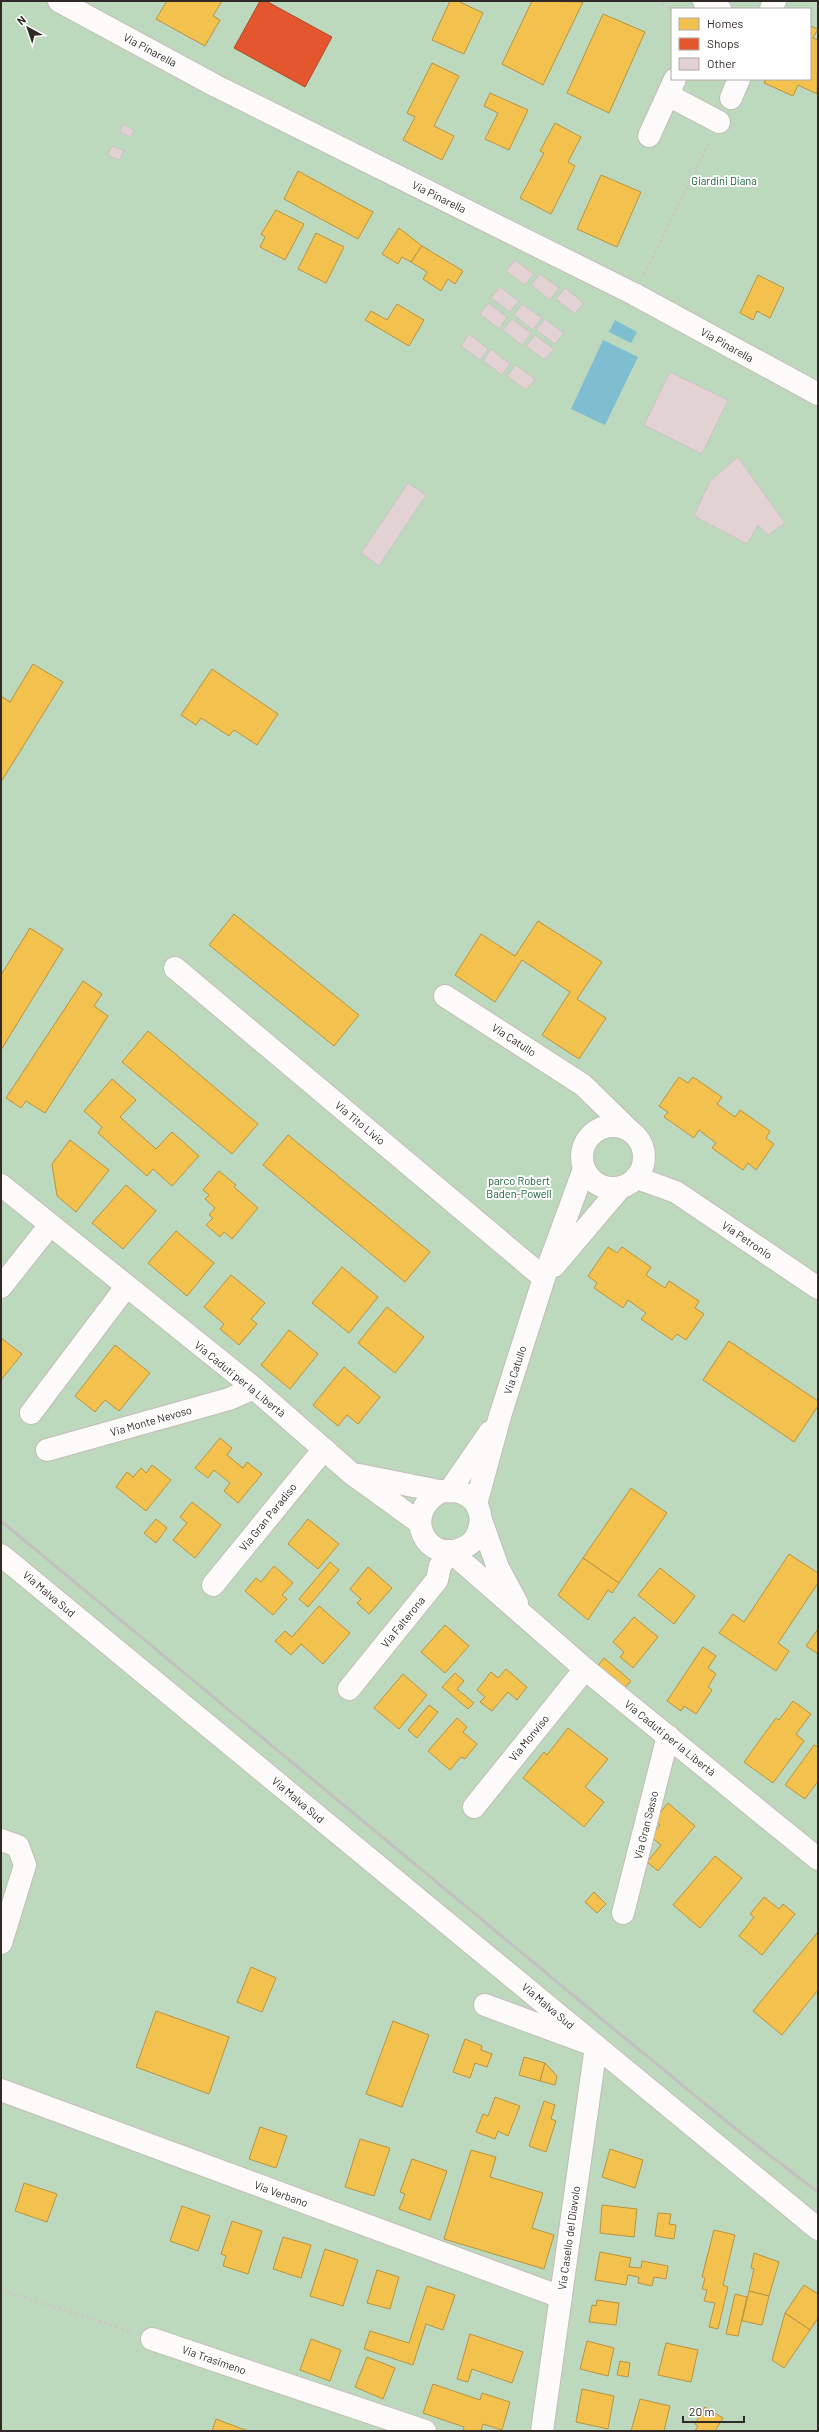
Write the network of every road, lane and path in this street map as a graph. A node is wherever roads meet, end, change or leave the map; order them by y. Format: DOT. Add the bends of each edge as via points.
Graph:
graph roads {
  1 [pos="59,1"];
  2 [pos="656,1"];
  3 [pos="671,8"];
  4 [pos="672,87"];
  5 [pos="720,122"];
  6 [pos="649,136"];
  7 [pos="634,294"];
  8 [pos="818,394"];
  9 [pos="176,968"];
  10 [pos="445,996"];
  11 [pos="583,1085"];
  12 [pos="628,1129"];
  13 [pos="593,1133"];
  14 [pos="643,1147"];
  15 [pos="584,1169"];
  16 [pos="629,1183"];
  17 [pos="1,1185"];
  18 [pos="676,1192"];
  19 [pos="50,1225"];
  20 [pos="544,1278"];
  21 [pos="1,1287"];
  22 [pos="126,1287"];
  23 [pos="818,1288"];
  24 [pos="254,1388"];
  25 [pos="31,1413"];
  26 [pos="500,1416"];
  27 [pos="324,1449"];
  28 [pos="47,1450"];
  29 [pos="351,1473"];
  30 [pos="446,1491"];
  31 [pos="478,1512"];
  32 [pos="420,1523"];
  33 [pos="450,1552"];
  34 [pos="1,1555"];
  35 [pos="213,1585"];
  36 [pos="524,1616"];
  37 [pos="585,1669"];
  38 [pos="349,1689"];
  39 [pos="668,1736"];
  40 [pos="474,1808"];
  41 [pos="1,1840"];
  42 [pos="818,1859"];
  43 [pos="623,1913"];
  44 [pos="1,1943"];
  45 [pos="485,2005"];
  46 [pos="596,2046"];
  47 [pos="1,2090"];
  48 [pos="818,2229"];
  49 [pos="1,2290"];
  50 [pos="561,2297"];
  51 [pos="152,2339"];
  52 [pos="426,2431"];
  53 [pos="542,2431"];
  1 -- 7 [label="street, Via Pinarella" via="216,86"];
  2 -- 3 [label="path"];
  4 -- 5 [label="street"];
  4 -- 6 [label="street"];
  5 -- 7 [label="path"];
  7 -- 8 [label="street, Via Pinarella"];
  9 -- 20 [label="street, Via Tito Livio"];
  10 -- 11 [label="street, Via Catullo"];
  11 -- 12 [label="street, Via Catullo"];
  11 -- 13 [label="street" via="594,1112"];
  12 -- 13 [label="street" via="610,1126"];
  12 -- 14 [label="street, Via Catullo" via="640,1140"];
  13 -- 15 [label="street, Via Catullo" via="582,1150"];
  14 -- 16 [label="street, Via Catullo" via="644,1164"];
  14 -- 18 [label="street, Via Petronio"];
  15 -- 16 [label="street" via="595,1183 612,1189"];
  15 -- 20 [label="street, Via Catullo"];
  16 -- 18 [label="street, Via Petronio"];
  16 -- 20 [label="street, Via Catullo"];
  17 -- 19 [label="street, Via Caduti per la Libertà"];
  18 -- 23 [label="street, Via Petronio"];
  19 -- 21 [label="street"];
  19 -- 22 [label="street, Via Caduti per la Libertà"];
  20 -- 26 [label="street, Via Catullo"];
  22 -- 24 [label="street, Via Caduti per la Libertà"];
  22 -- 25 [label="street"];
  24 -- 27 [label="street, Via Caduti per la Libertà"];
  24 -- 28 [label="street, Via Monte Nevoso" via="229,1399"];
  26 -- 30 [label="street"];
  26 -- 31 [label="street"];
  27 -- 29 [label="street, Via Caduti per la Libertà"];
  27 -- 35 [label="street, Via Gran Paradiso"];
  29 -- 30 [label="street"];
  29 -- 32 [label="street, Via Caduti per la Libertà"];
  30 -- 31 [label="street" via="469,1496"];
  30 -- 32 [label="street" via="432,1496 425,1503 420,1513"];
  31 -- 33 [label="street" via="476,1538 468,1545"];
  31 -- 36 [label="street" via="498,1568"];
  32 -- 33 [label="street" via="426,1540 433,1546"];
  33 -- 36 [label="street, Via Caduti per la Libertà"];
  33 -- 38 [label="street, Via Falterona" via="440,1566 437,1580"];
  34 -- 46 [label="street, Via Malva Sud"];
  36 -- 37 [label="street, Via Caduti per la Libertà"];
  37 -- 39 [label="street, Via Caduti per la Libertà"];
  37 -- 40 [label="street, Via Monviso"];
  39 -- 42 [label="street, Via Caduti per la Libertà"];
  39 -- 43 [label="street, Via Gran Sasso"];
  41 -- 44 [label="street" via="18,1846 25,1865"];
  45 -- 46 [label="street, Via Malva Sud"];
  46 -- 48 [label="street, Via Malva Sud"];
  46 -- 50 [label="street, Via Casello del Diavolo"];
  47 -- 50 [label="street, Via Verbano"];
  49 -- 51 [label="path"];
  50 -- 53 [label="street, Via Casello del Diavolo"];
  51 -- 52 [label="street, Via Trasimeno"];
}
